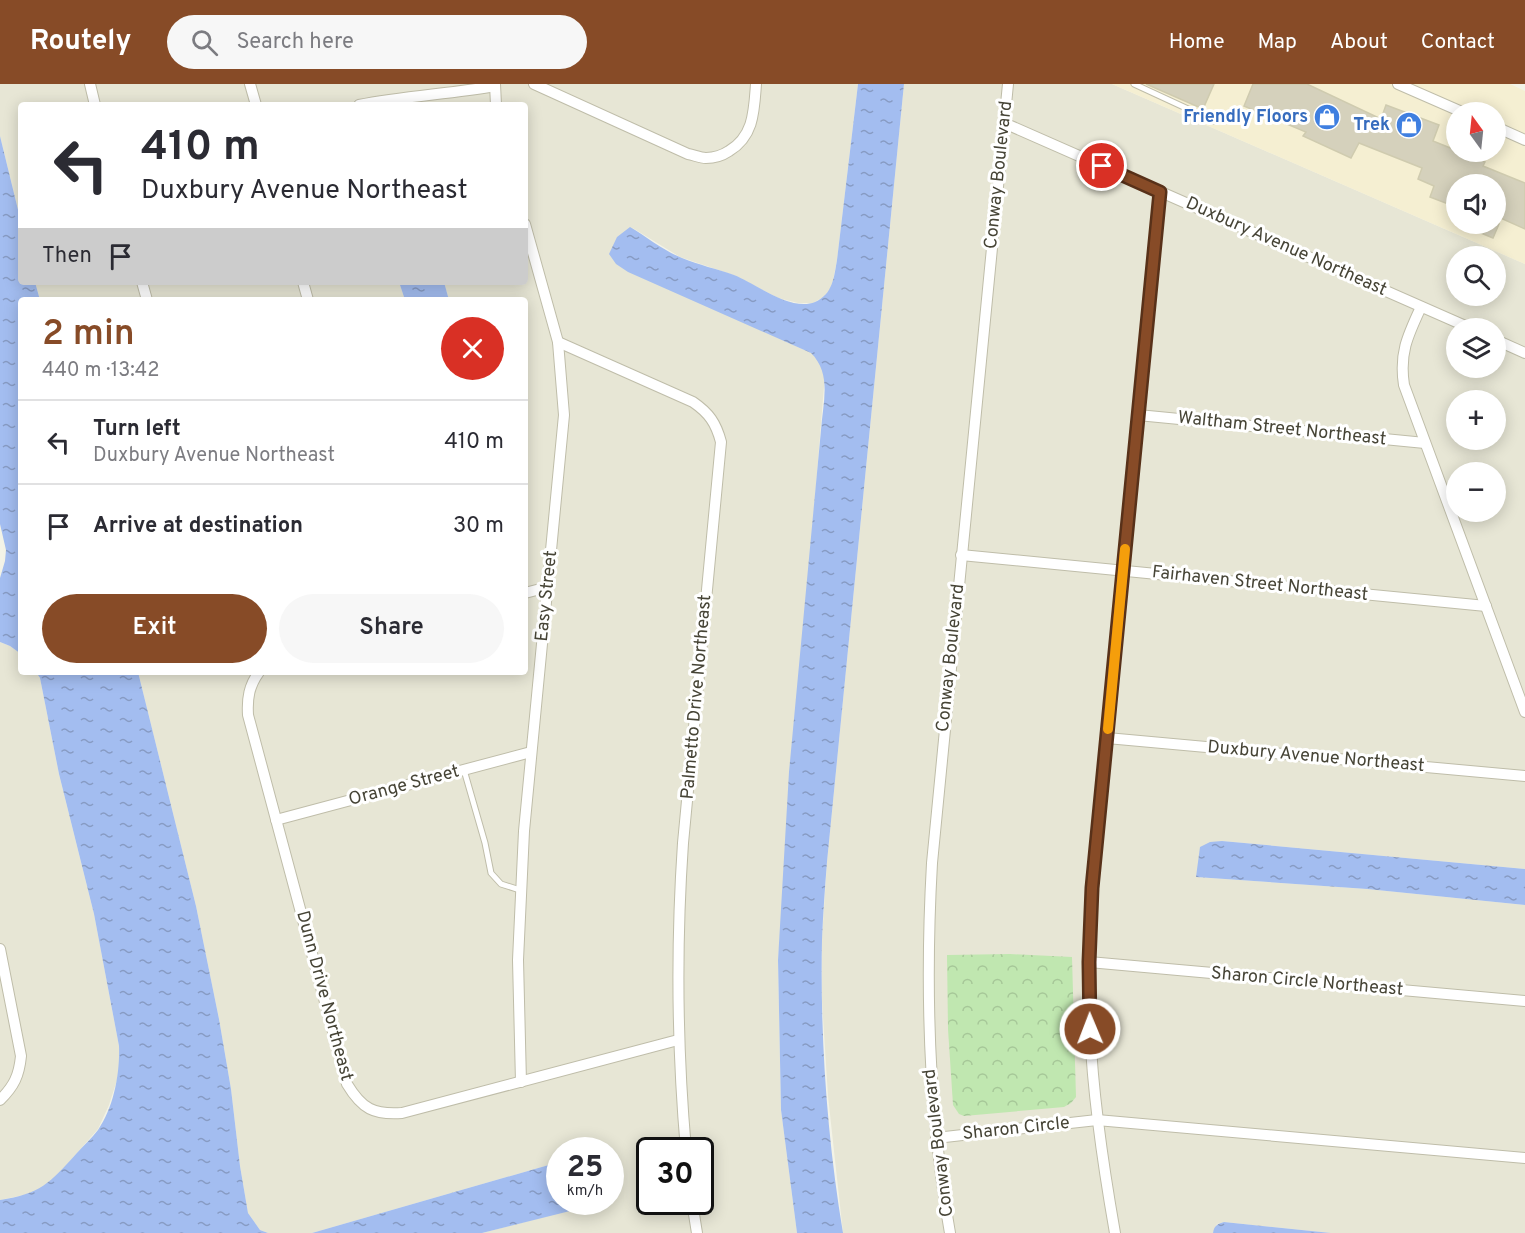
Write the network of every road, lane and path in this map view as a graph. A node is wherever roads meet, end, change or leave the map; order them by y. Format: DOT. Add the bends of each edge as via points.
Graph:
graph roads {
  1 [pos="90,84"];
  2 [pos="250,84"];
  3 [pos="534,84"];
  4 [pos="756,84"];
  5 [pos="1008,84"];
  6 [pos="1134,84"];
  7 [pos="1398,84"];
  8 [pos="495,85"];
  9 [pos="94,102"];
  10 [pos="255,102"];
  11 [pos="377,102"];
  12 [pos="496,102"];
  13 [pos="1446,105"];
  14 [pos="1214,121"];
  15 [pos="1004,123"];
  16 [pos="1506,131"];
  17 [pos="1525,140"];
  18 [pos="1160,192"];
  19 [pos="528,235"];
  20 [pos="1421,307"];
  21 [pos="1447,318"];
  22 [pos="558,342"];
  23 [pos="1506,344"];
  24 [pos="1525,353"];
  25 [pos="1138,415"];
  26 [pos="1425,443"];
  27 [pos="962,555"];
  28 [pos="1123,571"];
  29 [pos="548,587"];
  30 [pos="528,592"];
  31 [pos="1486,606"];
  32 [pos="257,675"];
  33 [pos="1525,712"];
  34 [pos="1107,738"];
  35 [pos="531,752"];
  36 [pos="464,770"];
  37 [pos="1525,776"];
  38 [pos="276,820"];
  39 [pos="520,890"];
  40 [pos="0,949"];
  41 [pos="1089,962"];
  42 [pos="1525,1001"];
  43 [pos="678,1040"];
  44 [pos="521,1082"];
  45 [pos="0,1100"];
  46 [pos="1097,1120"];
  47 [pos="685,1137"];
  48 [pos="936,1138"];
  49 [pos="1525,1158"];
  50 [pos="694,1215"];
  51 [pos="697,1233"];
  52 [pos="950,1233"];
  53 [pos="1115,1233"];
  1 -- 9 [label="street"];
  2 -- 10 [label="street"];
  3 -- 4 [label="street" via="688,154 707,158 724,155 749,132"];
  5 -- 15 [label="street, Conway Boulevard"];
  6 -- 14 [label="lane"];
  7 -- 13 [label="street"];
  8 -- 11 [label="street"];
  8 -- 12 [label="street"];
  15 -- 18 [label="street, Duxbury Avenue Northeast"];
  15 -- 27 [label="street, Conway Boulevard"];
  16 -- 17 [label="street"];
  18 -- 20 [label="street, Duxbury Avenue Northeast"];
  18 -- 25 [label="street"];
  19 -- 22 [label="street, Easy Street"];
  20 -- 21 [label="street, Duxbury Avenue Northeast"];
  20 -- 26 [label="street" via="1408,335 1401,368"];
  22 -- 29 [label="street, Easy Street" via="564,415"];
  22 -- 43 [label="street, Palmetto Drive Northeast" via="693,402 708,412 721,442 683,843 677,961"];
  23 -- 24 [label="street"];
  25 -- 26 [label="street, Waltham Street Northeast"];
  25 -- 28 [label="street"];
  26 -- 31 [label="street"];
  27 -- 28 [label="street, Fairhaven Street Northeast"];
  27 -- 48 [label="street, Conway Boulevard" via="927,939 928,1044"];
  28 -- 31 [label="street, Fairhaven Street Northeast"];
  28 -- 34 [label="street"];
  29 -- 30 [label="street"];
  29 -- 35 [label="street, Easy Street"];
  31 -- 33 [label="street"];
  32 -- 38 [label="street, Dunn Drive Northeast" via="247,698 248,715"];
  34 -- 37 [label="street, Duxbury Avenue Northeast"];
  34 -- 41 [label="street"];
  35 -- 36 [label="street, Orange Street"];
  35 -- 39 [label="street, Easy Street"];
  36 -- 38 [label="street, Orange Street"];
  36 -- 39 [label="lane" via="491,873 501,884"];
  38 -- 44 [label="street, Dunn Drive Northeast" via="347,1084 356,1099 369,1110 402,1113"];
  39 -- 44 [label="street, Easy Street"];
  40 -- 45 [label="street" via="21,1056 20,1073"];
  41 -- 42 [label="street, Sharon Circle Northeast"];
  41 -- 46 [label="street"];
  43 -- 44 [label="street, Dunn Drive Northeast"];
  43 -- 47 [label="street, Palmetto Drive Northeast"];
  46 -- 48 [label="street, Sharon Circle"];
  46 -- 49 [label="street"];
  46 -- 53 [label="street"];
  48 -- 52 [label="street, Conway Boulevard"];
  50 -- 51 [label="street"];
}
